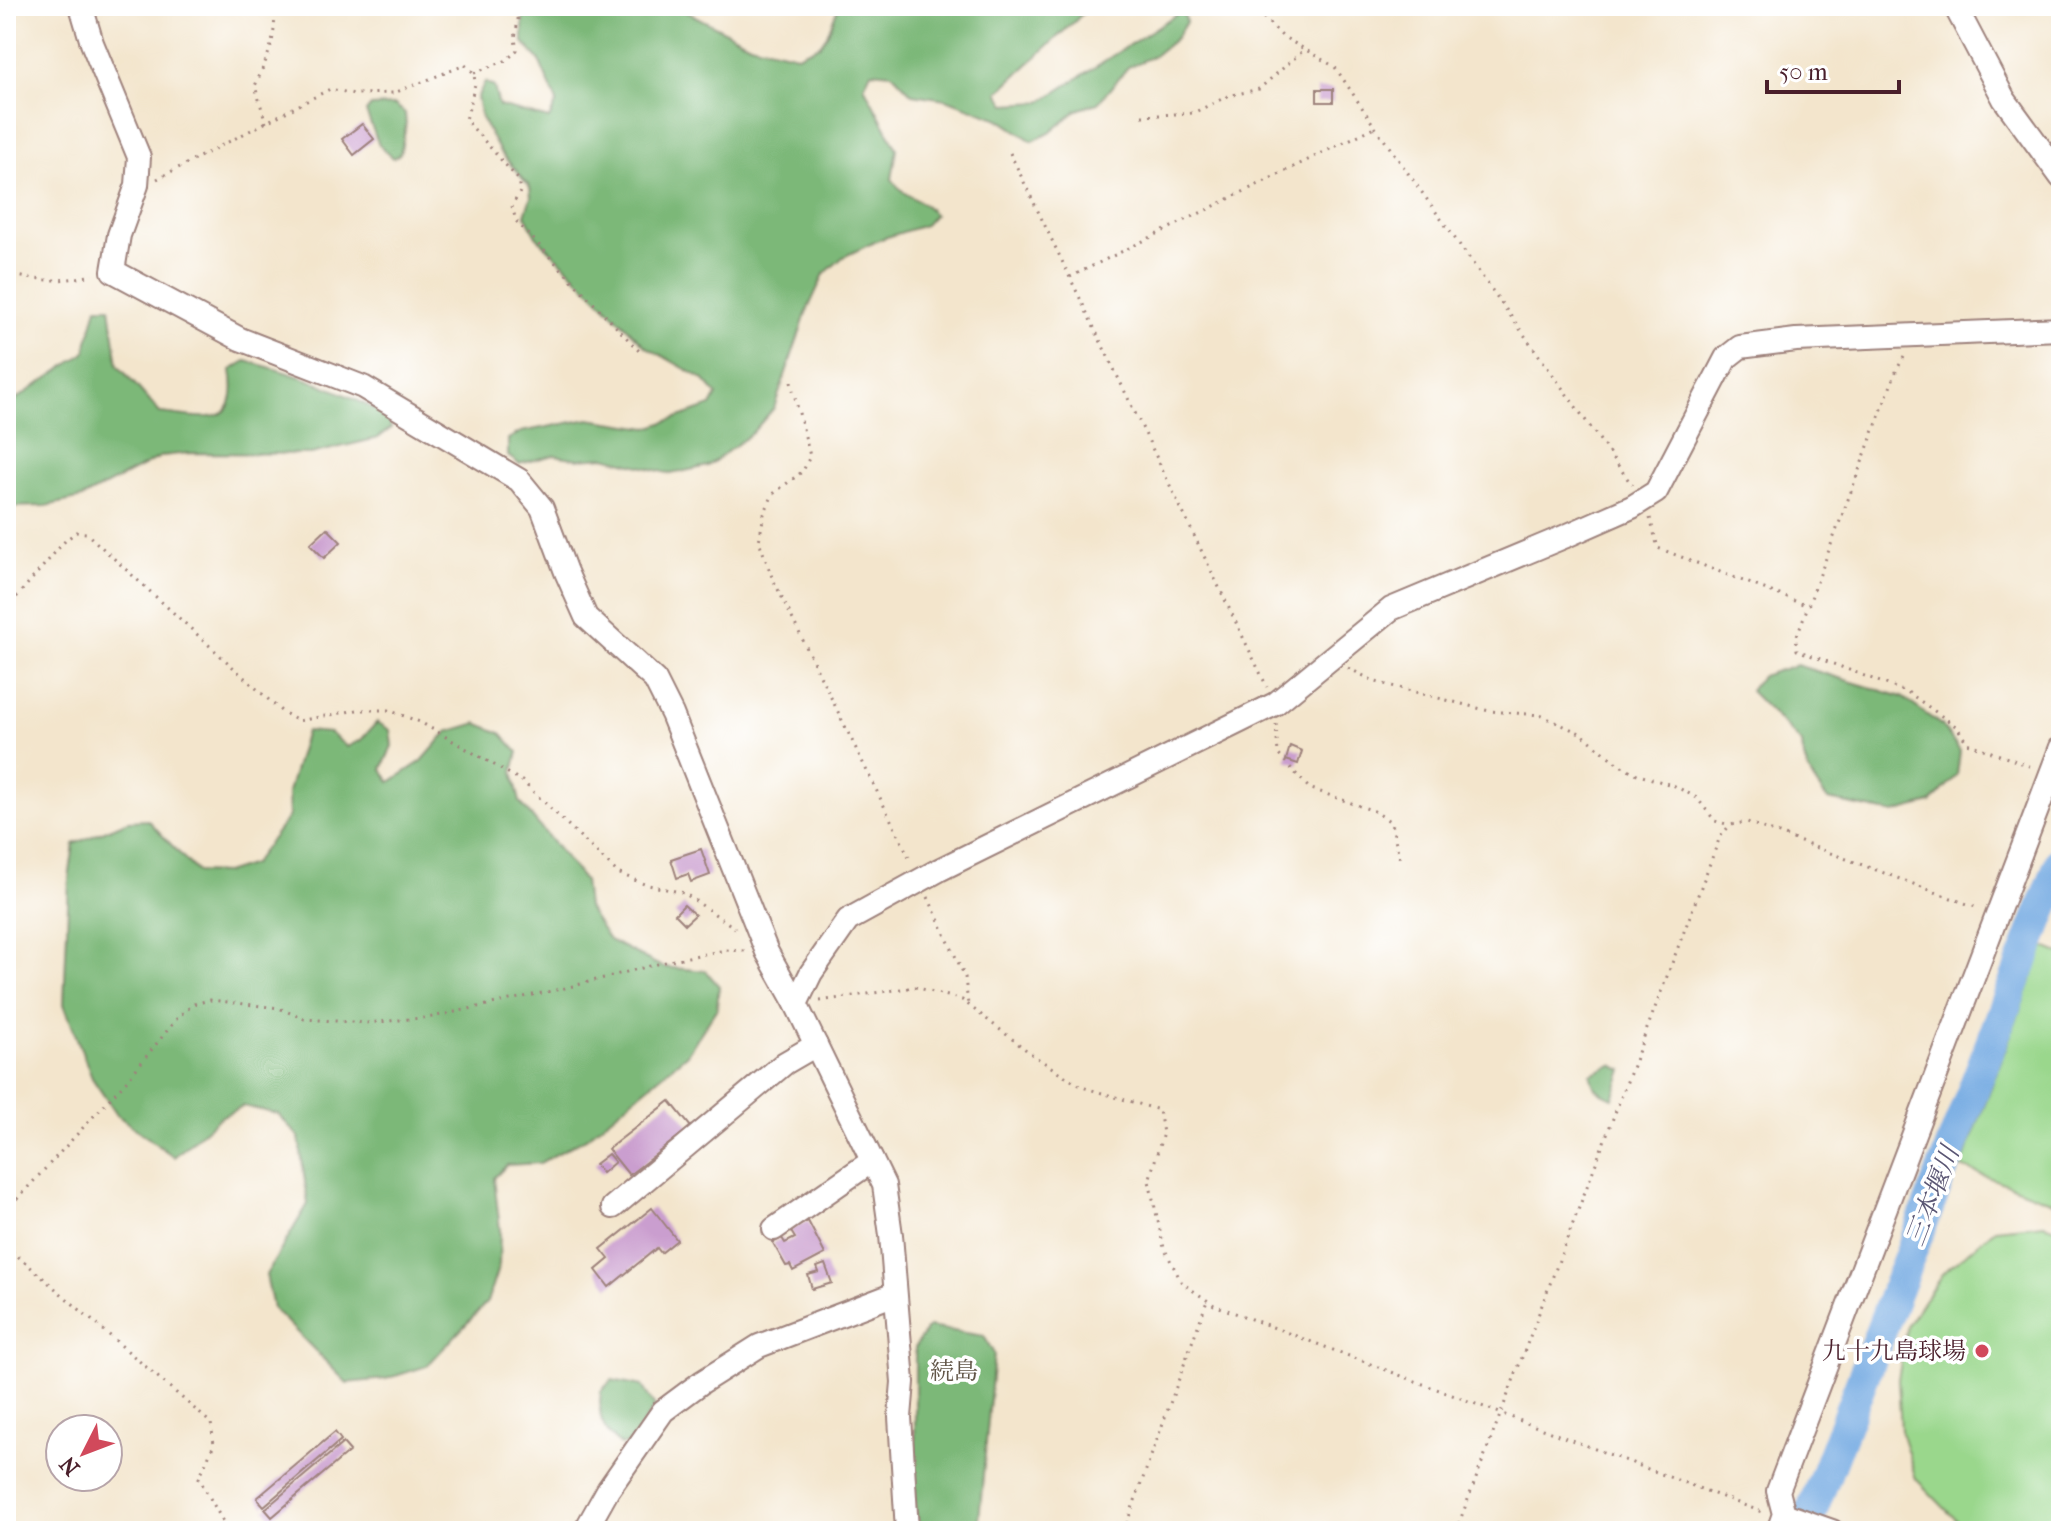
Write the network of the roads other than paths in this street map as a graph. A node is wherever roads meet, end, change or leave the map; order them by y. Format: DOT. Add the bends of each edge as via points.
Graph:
graph roads {
  1 [pos="81,6"];
  2 [pos="1955,6"];
  3 [pos="2061,177"];
  4 [pos="2061,329"];
  5 [pos="2061,747"];
  6 [pos="796,1004"];
  7 [pos="816,1045"];
  8 [pos="872,1161"];
  9 [pos="613,1207"];
  10 [pos="774,1229"];
  11 [pos="895,1294"];
  12 [pos="1778,1521"];
  13 [pos="1827,1529"];
  14 [pos="585,1531"];
  15 [pos="907,1531"];
  1 -- 6 [label="street" via="139,157 113,271 240,339 363,387 519,480 542,508 586,617 655,680 767,952"];
  2 -- 3 [label="street" via="2004,99"];
  4 -- 6 [label="street" via="1740,347 1726,358 1656,492 1391,609 1275,704 848,920"];
  5 -- 12 [label="street" via="1778,1491"];
  6 -- 7 [label="street"];
  7 -- 8 [label="street"];
  7 -- 9 [label="street" via="785,1063"];
  8 -- 10 [label="street"];
  8 -- 11 [label="street" via="884,1185"];
  11 -- 14 [label="street" via="759,1346 663,1411"];
  11 -- 15 [label="street"];
  12 -- 13 [label="street"];
}
